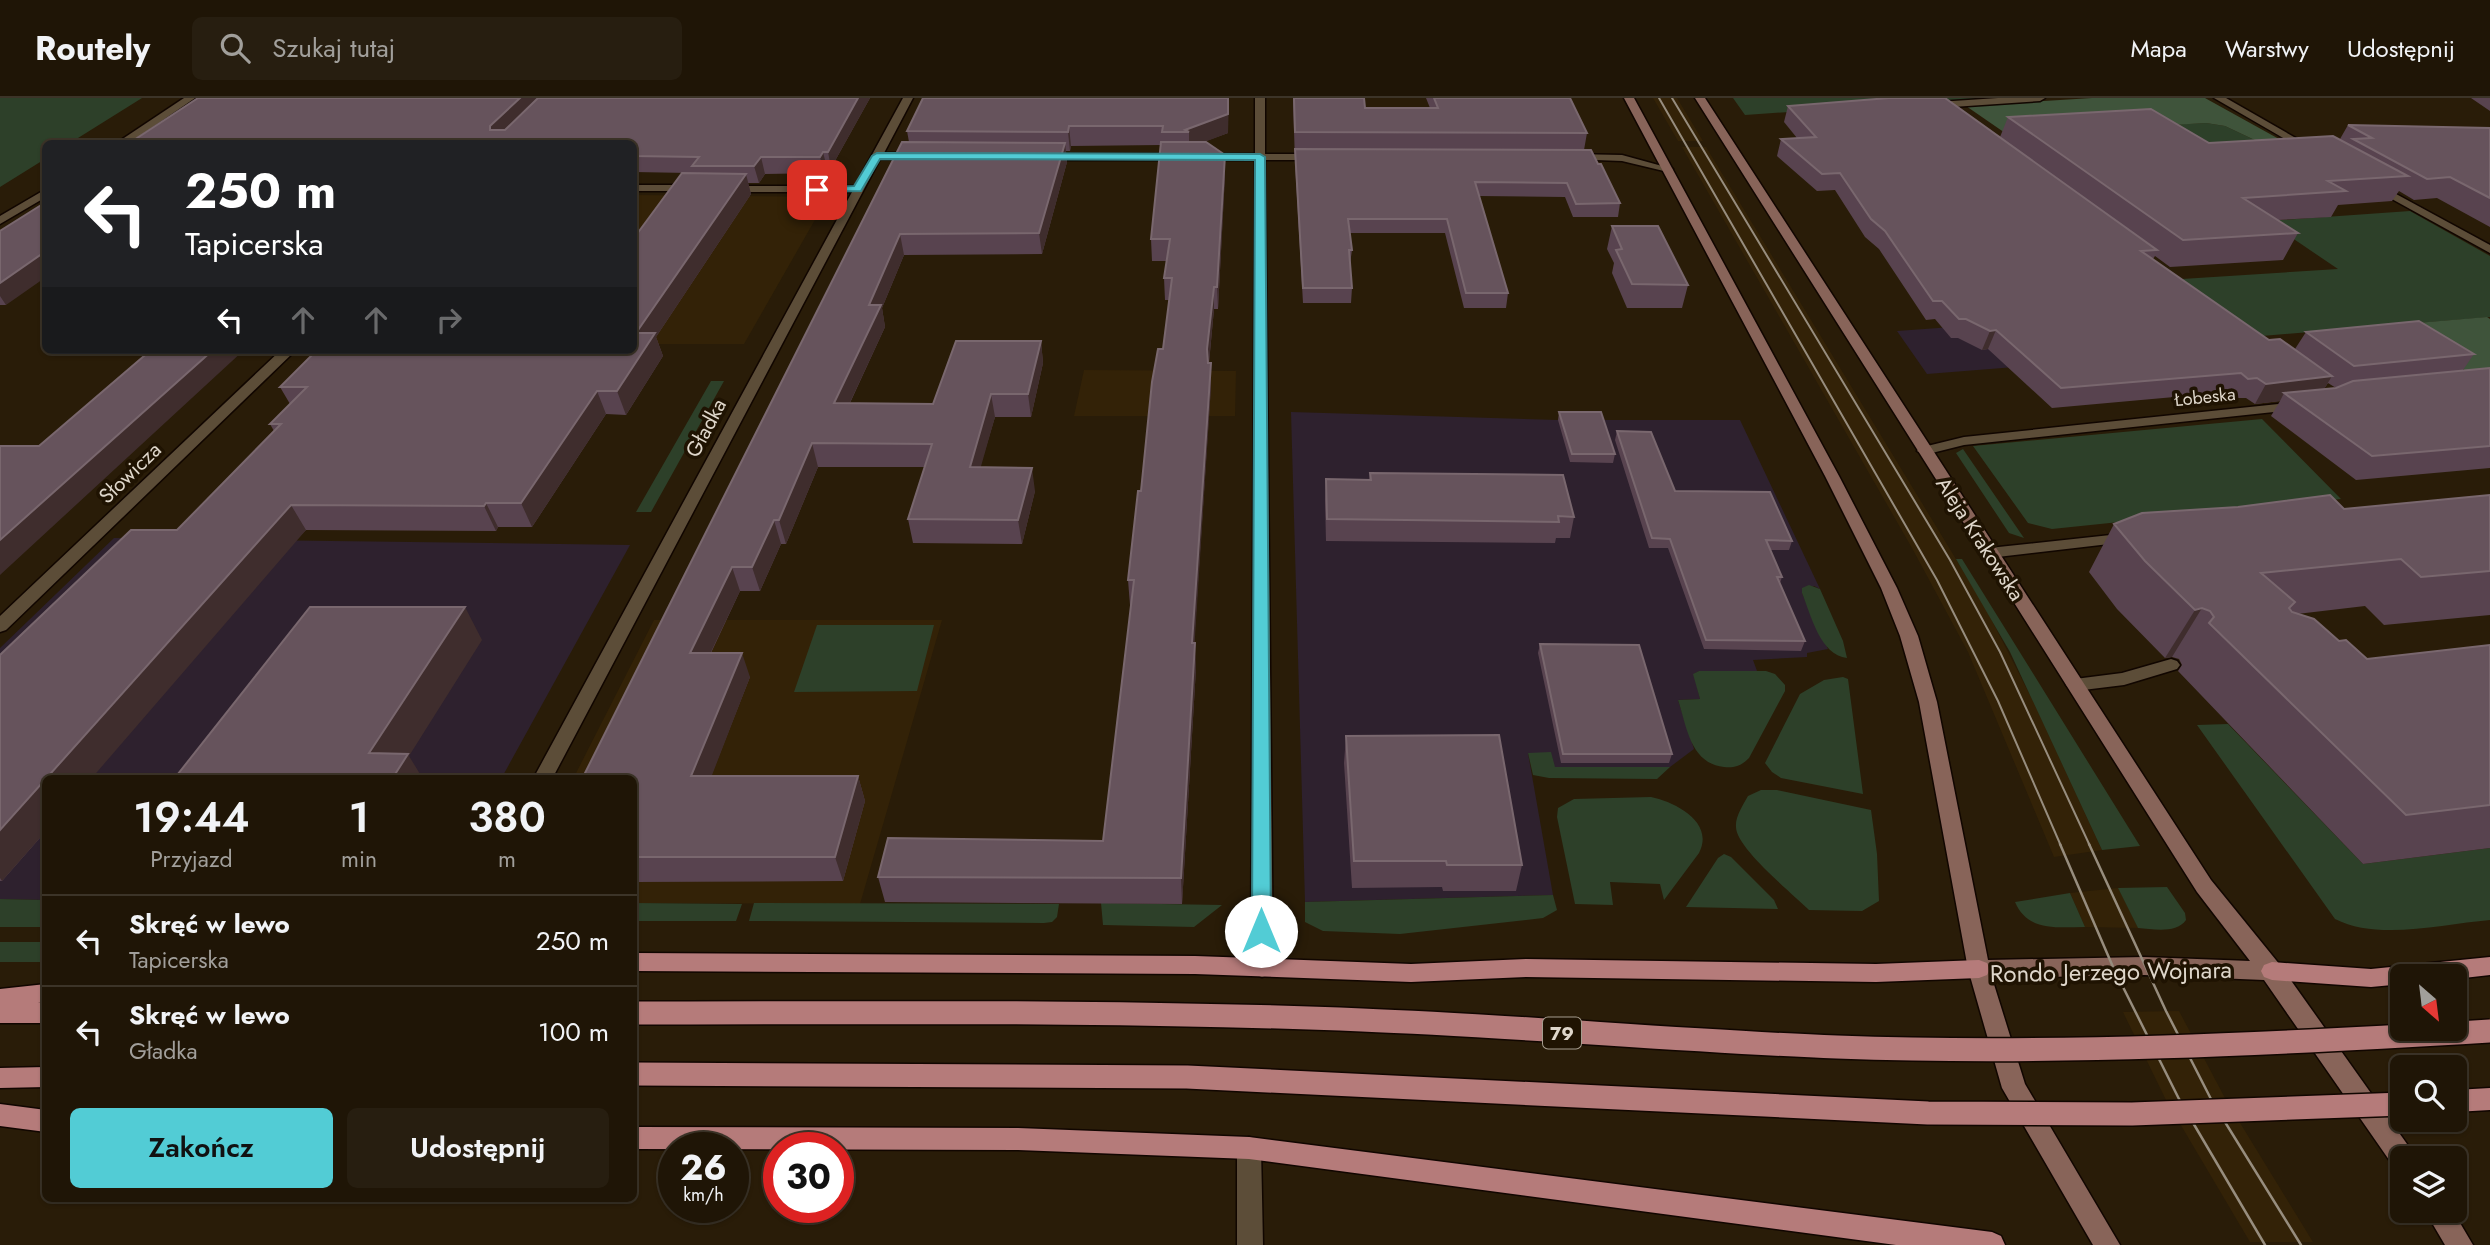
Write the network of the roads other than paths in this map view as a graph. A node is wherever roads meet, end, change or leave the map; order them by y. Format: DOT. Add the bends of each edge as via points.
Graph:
graph roads {
  1 [pos="190,98"];
  2 [pos="908,98"];
  3 [pos="1260,98"];
  4 [pos="1629,98"];
  5 [pos="1700,98"];
  6 [pos="2040,98"];
  7 [pos="2219,98"];
  8 [pos="1938,105"];
  9 [pos="1924,106"];
  10 [pos="1949,113"];
  11 [pos="126,140"];
  12 [pos="1656,147"];
  13 [pos="877,156"];
  14 [pos="934,156"];
  15 [pos="1030,156"];
  16 [pos="1260,157"];
  17 [pos="1326,157"];
  18 [pos="1562,157"];
  19 [pos="1622,158"];
  20 [pos="2325,158"];
  21 [pos="1668,169"];
  22 [pos="2360,177"];
  23 [pos="637,188"];
  24 [pos="699,188"];
  25 [pos="712,189"];
  26 [pos="857,189"];
  27 [pos="42,195"];
  28 [pos="0,221"];
  29 [pos="2490,250"];
  30 [pos="285,354"];
  31 [pos="2308,405"];
  32 [pos="1924,451"];
  33 [pos="2150,536"];
  34 [pos="1989,553"];
  35 [pos="0,626"];
  36 [pos="2171,665"];
  37 [pos="2075,685"];
  38 [pos="544,775"];
  39 [pos="637,962"];
  40 [pos="2490,966"];
  41 [pos="1262,968"];
  42 [pos="1979,969"];
  43 [pos="2272,971"];
  44 [pos="42,993"];
  45 [pos="0,998"];
  46 [pos="0,1013"];
  47 [pos="42,1013"];
  48 [pos="637,1013"];
  49 [pos="2490,1031"];
  50 [pos="637,1074"];
  51 [pos="42,1077"];
  52 [pos="0,1078"];
  53 [pos="2490,1099"];
  54 [pos="2467,1100"];
  55 [pos="2390,1105"];
  56 [pos="0,1115"];
  57 [pos="42,1120"];
  58 [pos="637,1138"];
  59 [pos="2394,1146"];
  60 [pos="1249,1149"];
  61 [pos="2446,1223"];
  62 [pos="1250,1245"];
  63 [pos="1992,1245"];
  64 [pos="2107,1245"];
  65 [pos="2460,1245"];
  1 -- 11 [label="street"];
  2 -- 13 [label="street, Gładka"];
  3 -- 16 [label="street"];
  4 -- 12 [label="main road"];
  5 -- 32 [label="main road, Aleja Krakowska"];
  6 -- 8 [label="street"];
  7 -- 20 [label="street"];
  8 -- 9 [label="street"];
  8 -- 10 [label="street"];
  12 -- 19 [label="street"];
  12 -- 21 [label="main road"];
  13 -- 14 [label="street"];
  13 -- 26 [label="street, Gładka"];
  15 -- 16 [label="street"];
  16 -- 17 [label="street"];
  16 -- 41 [label="street"];
  18 -- 19 [label="street"];
  19 -- 21 [label="street"];
  21 -- 42 [label="main road" via="1840,491 1909,636 1928,702"];
  22 -- 29 [label="street"];
  23 -- 24 [label="street"];
  25 -- 26 [label="street"];
  26 -- 38 [label="street, Gładka"];
  27 -- 28 [label="street"];
  30 -- 35 [label="street, Słowicza"];
  31 -- 32 [label="street, Łobeska" via="1964,440"];
  32 -- 34 [label="main road, Aleja Krakowska"];
  33 -- 34 [label="street"];
  34 -- 37 [label="main road, Aleja Krakowska"];
  36 -- 37 [label="street" via="2124,679"];
  37 -- 43 [label="main road, Aleja Krakowska" via="2204,886"];
  39 -- 41 [label="main road"];
  40 -- 43 [label="main road" via="2371,978"];
  41 -- 42 [label="main road" via="1876,973"];
  42 -- 43 [label="main road, Rondo Jerzego Wojnara" via="2144,966"];
  42 -- 64 [label="main road, Rondo Jerzego Wojnara" via="2014,1088"];
  43 -- 59 [label="main road"];
  44 -- 45 [label="main road"];
  46 -- 47 [label="main road"];
  48 -- 49 [label="main road, 79, bridge" via="1134,1014 1363,1020 1867,1047 2062,1049 2248,1045"];
  50 -- 55 [label="main road, bridge" via="1369,1083 1864,1111 2108,1113"];
  51 -- 52 [label="main road"];
  53 -- 54 [label="main road"];
  56 -- 57 [label="main road"];
  58 -- 60 [label="main road" via="949,1138"];
  60 -- 62 [label="street"];
  60 -- 63 [label="main road"];
  61 -- 65 [label="main road"];
}
